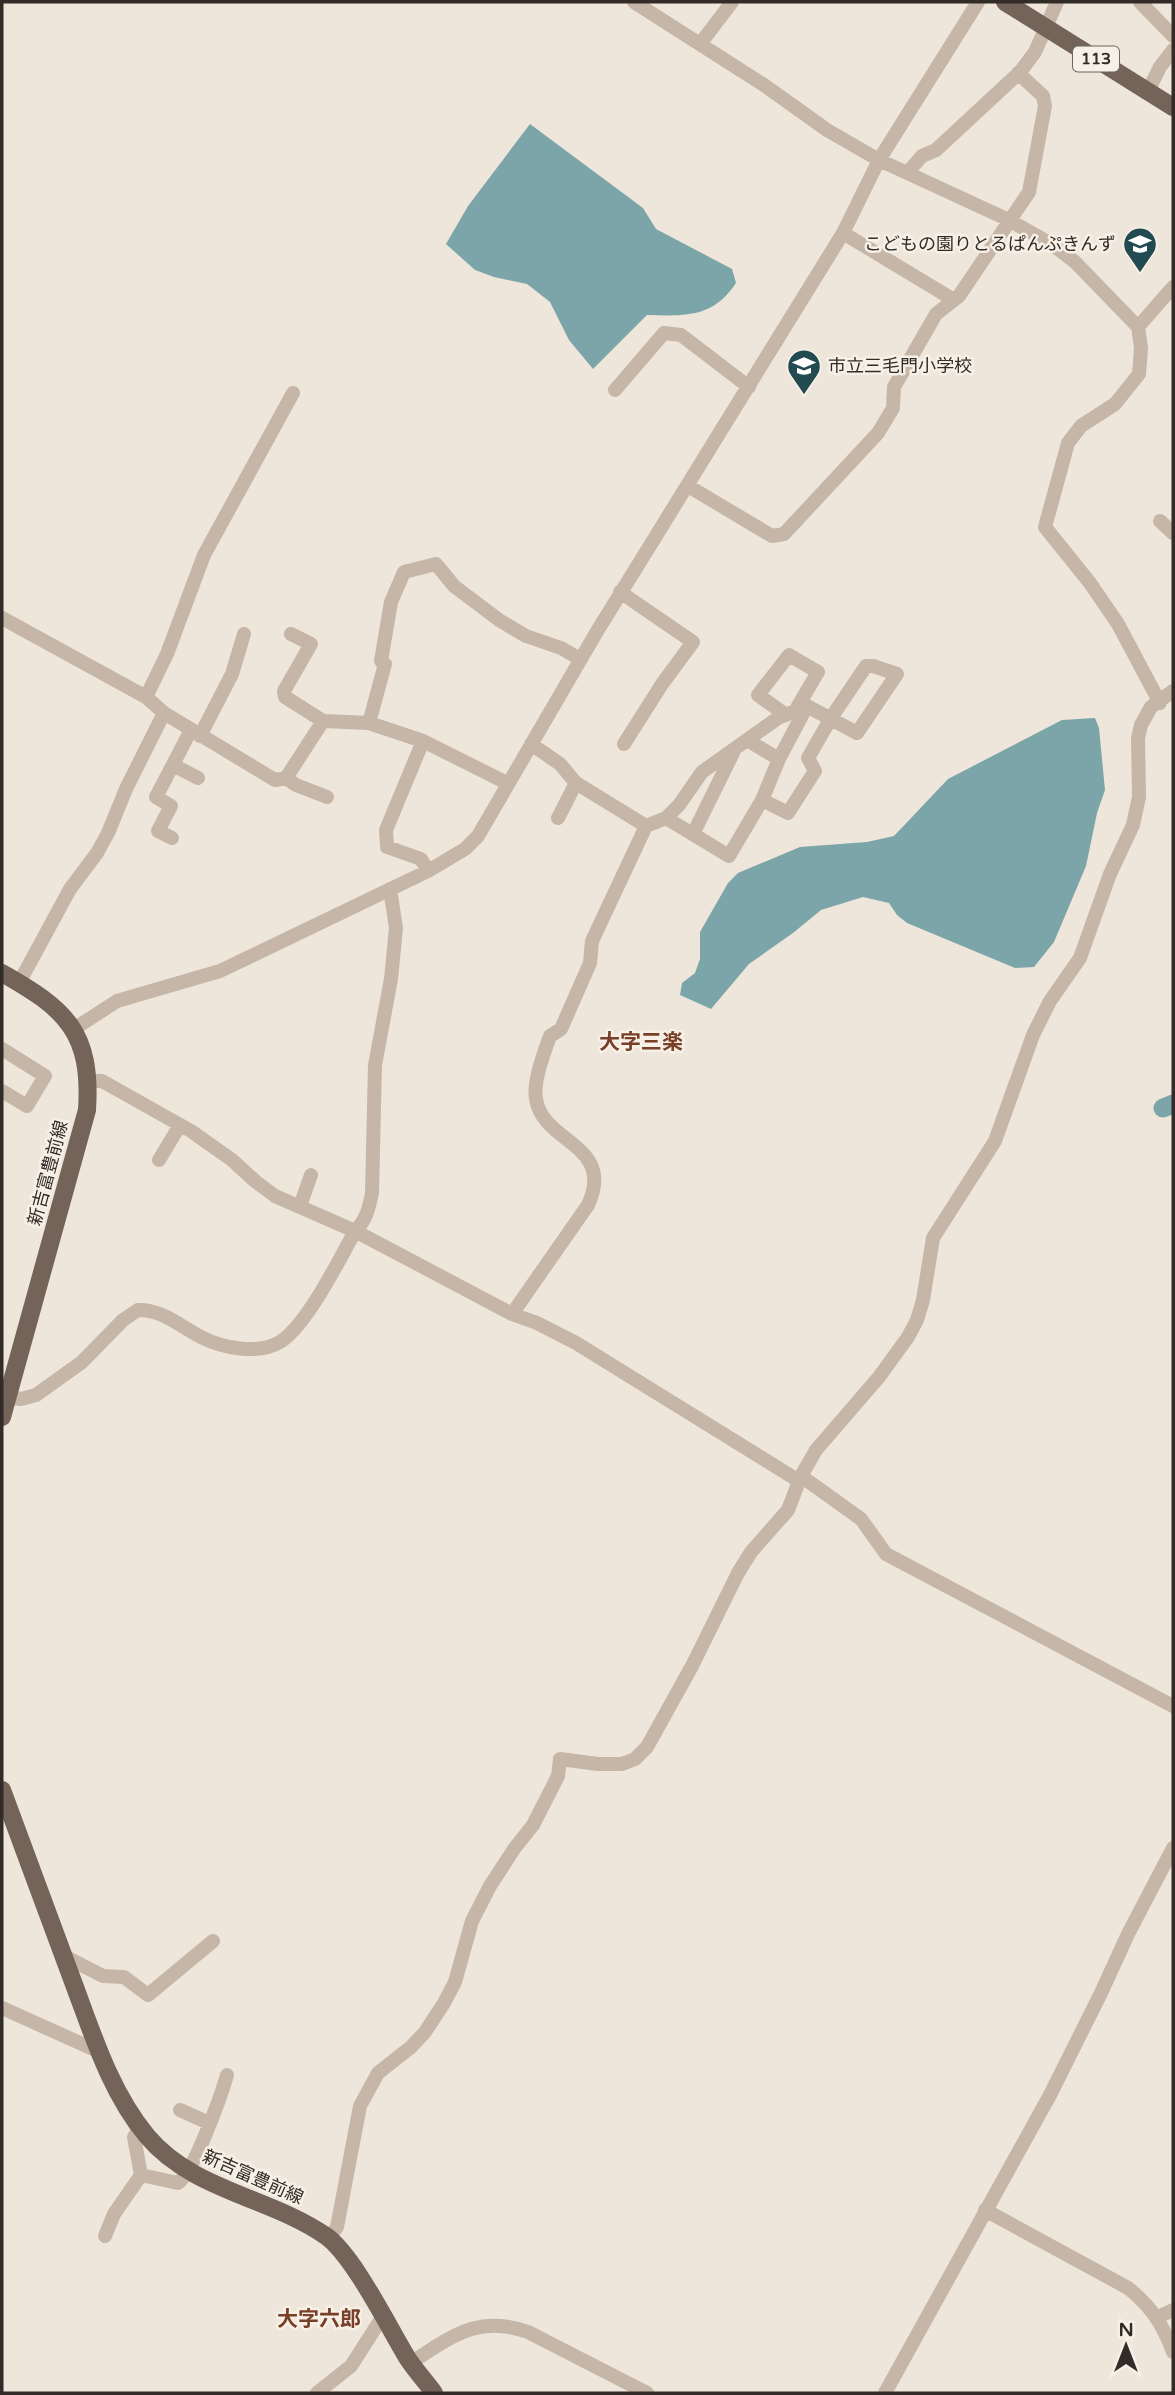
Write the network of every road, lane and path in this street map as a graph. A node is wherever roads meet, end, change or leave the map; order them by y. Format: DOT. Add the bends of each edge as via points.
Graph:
graph roads {
  1 [pos="634,2"];
  2 [pos="732,2"];
  3 [pos="978,2"];
  4 [pos="1005,2"];
  5 [pos="1057,2"];
  6 [pos="1140,2"];
  7 [pos="1044,28"];
  8 [pos="1173,36"];
  9 [pos="700,44"];
  10 [pos="1173,50"];
  11 [pos="1018,73"];
  12 [pos="1148,91"];
  13 [pos="1173,107"];
  14 [pos="879,160"];
  15 [pos="908,172"];
  16 [pos="1009,219"];
  17 [pos="843,233"];
  18 [pos="1173,287"];
  19 [pos="954,300"];
  20 [pos="1138,327"];
  21 [pos="749,387"];
  22 [pos="615,390"];
  23 [pos="293,393"];
  24 [pos="688,486"];
  25 [pos="1160,521"];
  26 [pos="1173,533"];
  27 [pos="620,592"];
  28 [pos="2,618"];
  29 [pos="244,634"];
  30 [pos="291,634"];
  31 [pos="580,659"];
  32 [pos="1173,691"];
  33 [pos="146,697"];
  34 [pos="1160,703"];
  35 [pos="796,711"];
  36 [pos="164,713"];
  37 [pos="831,718"];
  38 [pos="323,721"];
  39 [pos="369,723"];
  40 [pos="196,733"];
  41 [pos="747,740"];
  42 [pos="423,741"];
  43 [pos="531,744"];
  44 [pos="624,744"];
  45 [pos="735,750"];
  46 [pos="779,759"];
  47 [pos="173,765"];
  48 [pos="198,778"];
  49 [pos="286,778"];
  50 [pos="508,783"];
  51 [pos="576,783"];
  52 [pos="327,797"];
  53 [pos="762,800"];
  54 [pos="558,818"];
  55 [pos="666,818"];
  56 [pos="646,826"];
  57 [pos="693,834"];
  58 [pos="172,838"];
  59 [pos="428,871"];
  60 [pos="390,890"];
  61 [pos="2,973"];
  62 [pos="19,982"];
  63 [pos="74,1029"];
  64 [pos="2,1049"];
  65 [pos="89,1081"];
  66 [pos="2,1091"];
  67 [pos="180,1125"];
  68 [pos="159,1160"];
  69 [pos="311,1175"];
  70 [pos="300,1206"];
  71 [pos="355,1231"];
  72 [pos="512,1314"];
  73 [pos="7,1385"];
  74 [pos="2,1417"];
  75 [pos="800,1478"];
  76 [pos="1173,1706"];
  77 [pos="2,1790"];
  78 [pos="1173,1848"];
  79 [pos="213,1941"];
  80 [pos="64,1956"];
  81 [pos="2,2008"];
  82 [pos="100,2052"];
  83 [pos="227,2074"];
  84 [pos="180,2110"];
  85 [pos="209,2123"];
  86 [pos="140,2127"];
  87 [pos="189,2171"];
  88 [pos="141,2175"];
  89 [pos="985,2210"];
  90 [pos="104,2236"];
  91 [pos="329,2238"];
  92 [pos="1173,2310"];
  93 [pos="383,2316"];
  94 [pos="1158,2317"];
  95 [pos="1173,2352"];
  96 [pos="410,2363"];
  97 [pos="317,2393"];
  98 [pos="434,2393"];
  99 [pos="647,2393"];
  100 [pos="885,2393"];
  1 -- 9 [label="street"];
  2 -- 9 [label="street"];
  3 -- 14 [label="street"];
  4 -- 7 [label="main road, 113"];
  5 -- 7 [label="street"];
  6 -- 8 [label="street"];
  7 -- 11 [label="street" via="1035,52"];
  7 -- 12 [label="main road, 113"];
  9 -- 14 [label="street"];
  10 -- 12 [label="street"];
  11 -- 15 [label="street"];
  11 -- 16 [label="street" via="1043,96 1045,106 1029,192"];
  12 -- 13 [label="main road, 113"];
  14 -- 15 [label="street"];
  14 -- 17 [label="street"];
  15 -- 16 [label="street"];
  16 -- 19 [label="street"];
  16 -- 20 [label="street" via="1075,262"];
  17 -- 19 [label="street"];
  17 -- 21 [label="street"];
  18 -- 20 [label="street"];
  19 -- 24 [label="street" via="936,314 894,387 893,408 878,433 784,534 772,536"];
  20 -- 34 [label="street" via="1139,374 1115,404 1081,426 1068,443 1045,527 1118,624"];
  21 -- 22 [label="street" via="681,335 664,333"];
  21 -- 24 [label="street"];
  23 -- 33 [label="street" via="204,555"];
  24 -- 27 [label="street"];
  25 -- 26 [label="street"];
  27 -- 31 [label="street"];
  27 -- 44 [label="street" via="693,642"];
  28 -- 33 [label="street"];
  29 -- 40 [label="street" via="232,674"];
  30 -- 38 [label="street" via="311,644 284,691 285,697"];
  31 -- 39 [label="street" via="499,620 454,586 436,564 404,572 391,602 381,661 385,664"];
  31 -- 43 [label="street"];
  32 -- 34 [label="street"];
  33 -- 36 [label="street"];
  34 -- 75 [label="street" via="1152,707 1139,731 1139,797 1133,825 1080,958 1033,1035 995,1141 933,1238 917,1320 895,1356 816,1450"];
  35 -- 37 [label="street"];
  35 -- 41 [label="street"];
  35 -- 46 [label="street"];
  36 -- 40 [label="street"];
  36 -- 62 [label="street" via="108,833 70,889"];
  37 -- 37 [label="street" via="866,666 897,674 857,733"];
  37 -- 53 [label="street" via="808,758 815,771 788,813"];
  38 -- 39 [label="street"];
  38 -- 49 [label="street"];
  39 -- 42 [label="street"];
  40 -- 47 [label="street"];
  40 -- 49 [label="street" via="275,780"];
  41 -- 45 [label="street"];
  41 -- 46 [label="street"];
  42 -- 50 [label="street"];
  42 -- 59 [label="street" via="386,830 387,847 421,859"];
  43 -- 50 [label="street"];
  43 -- 51 [label="street" via="560,764"];
  45 -- 55 [label="street" via="702,772"];
  45 -- 57 [label="street"];
  46 -- 53 [label="street"];
  47 -- 48 [label="street"];
  47 -- 58 [label="street" via="156,797 171,806 158,831"];
  49 -- 52 [label="street"];
  50 -- 59 [label="street" via="478,836"];
  51 -- 54 [label="street"];
  51 -- 56 [label="street"];
  53 -- 57 [label="street" via="729,856"];
  55 -- 56 [label="street"];
  55 -- 57 [label="street"];
  56 -- 72 [label="street" via="592,941 590,963 561,1029 550,1036 539,1068 536,1102 546,1120 586,1155 594,1190"];
  59 -- 60 [label="street"];
  60 -- 63 [label="street" via="219,971 117,1001"];
  60 -- 71 [label="street" via="396,928 374,1065 372,1193 363,1224"];
  61 -- 62 [label="main road, 新吉富豊前線"];
  62 -- 63 [label="main road, 新吉富豊前線" via="52,1004"];
  63 -- 65 [label="main road, 新吉富豊前線"];
  64 -- 66 [label="street" via="45,1076 27,1106"];
  65 -- 67 [label="street" via="102,1081"];
  65 -- 73 [label="main road, 新吉富豊前線" via="87,1110"];
  67 -- 68 [label="street"];
  67 -- 70 [label="street" via="275,1196"];
  69 -- 70 [label="street"];
  70 -- 71 [label="street"];
  71 -- 72 [label="street"];
  71 -- 73 [label="street" via="311,1306 274,1345 223,1346 162,1314 138,1310 82,1362 36,1395 21,1399"];
  72 -- 75 [label="street" via="576,1343"];
  73 -- 74 [label="main road, 新吉富豊前線"];
  75 -- 76 [label="street" via="861,1519 886,1554"];
  75 -- 91 [label="street" via="788,1510 738,1573 647,1747 622,1764 561,1759 558,1776 533,1825 472,1921 452,1989 411,2048 378,2073 359,2106 337,2227"];
  77 -- 80 [label="main road, 新吉富豊前線"];
  78 -- 89 [label="street" via="1050,2095"];
  79 -- 80 [label="street" via="148,1995 124,1977 103,1976"];
  80 -- 82 [label="main road, 新吉富豊前線"];
  81 -- 82 [label="street"];
  82 -- 86 [label="main road, 新吉富豊前線"];
  83 -- 85 [label="street"];
  84 -- 85 [label="street"];
  85 -- 87 [label="street"];
  86 -- 87 [label="main road, 新吉富豊前線" via="162,2152"];
  86 -- 88 [label="street" via="134,2137"];
  87 -- 88 [label="street" via="178,2183"];
  87 -- 91 [label="main road, 新吉富豊前線"];
  88 -- 90 [label="street"];
  89 -- 94 [label="street" via="1128,2288"];
  89 -- 100 [label="street"];
  91 -- 93 [label="main road, 新吉富豊前線"];
  92 -- 94 [label="street"];
  93 -- 96 [label="main road, 新吉富豊前線"];
  93 -- 97 [label="street" via="351,2366"];
  94 -- 95 [label="street"];
  96 -- 98 [label="main road, 新吉富豊前線"];
  96 -- 99 [label="street" via="460,2333 502,2325 528,2332"];
}
